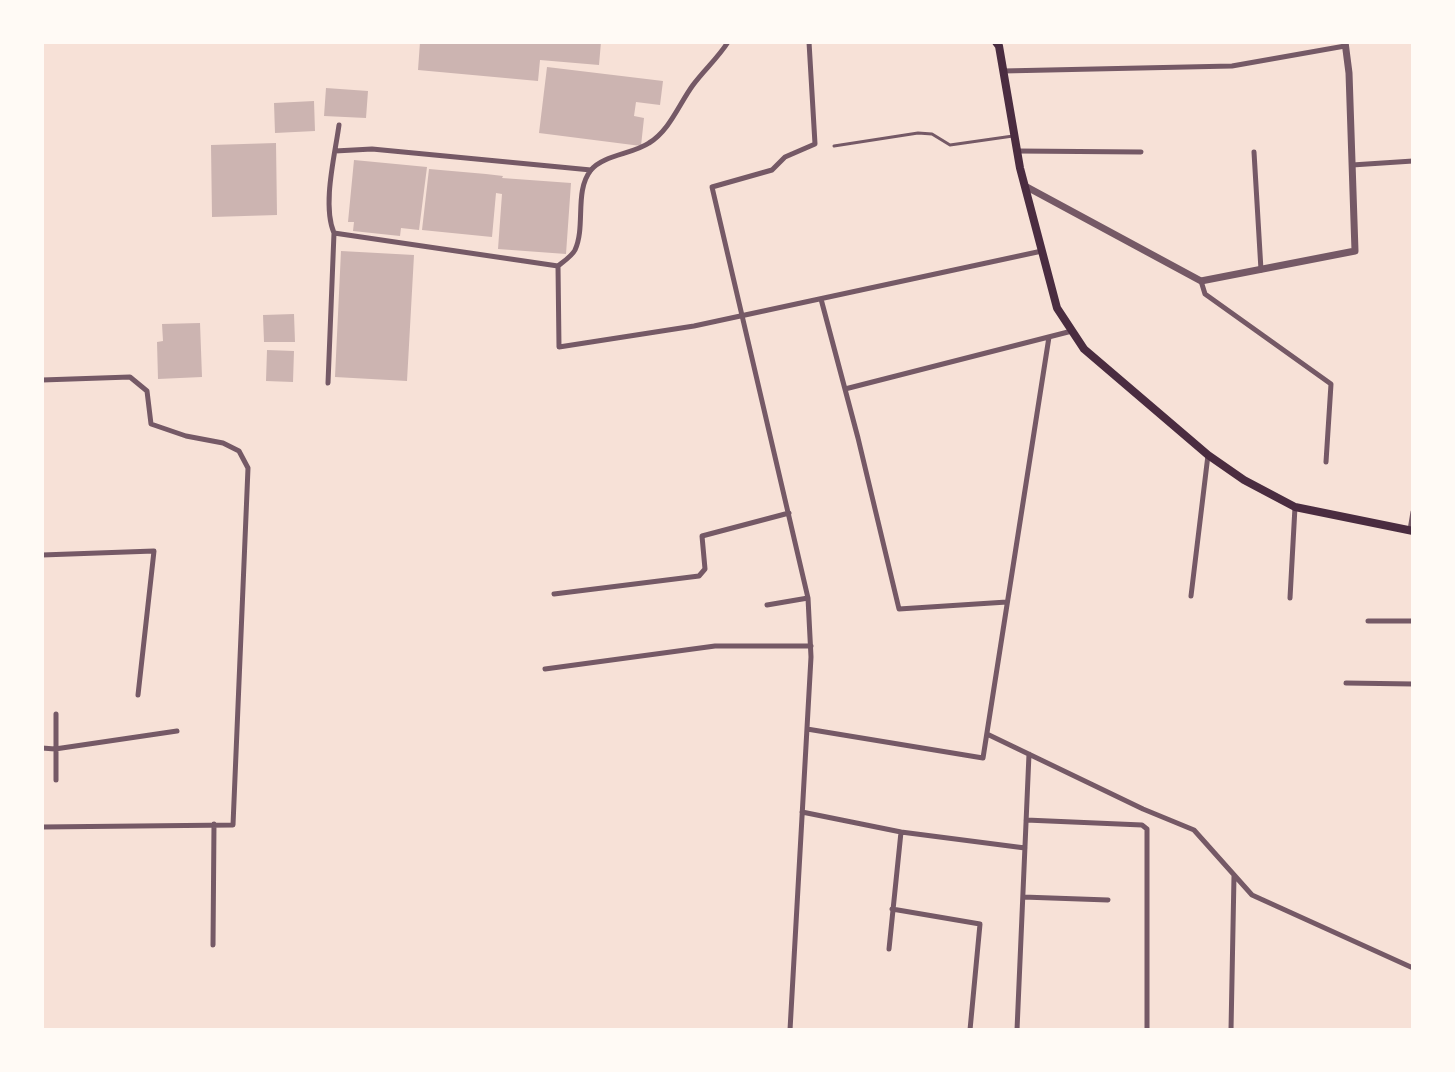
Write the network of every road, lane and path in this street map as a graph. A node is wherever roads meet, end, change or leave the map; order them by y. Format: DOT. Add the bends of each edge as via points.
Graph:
graph roads {
  1 [pos="728,42"];
  2 [pos="809,42"];
  3 [pos="996,42"];
  4 [pos="1345,44"];
  5 [pos="1003,71"];
  6 [pos="339,125"];
  7 [pos="1014,135"];
  8 [pos="834,146"];
  9 [pos="335,151"];
  10 [pos="1017,151"];
  11 [pos="1141,152"];
  12 [pos="1254,152"];
  13 [pos="1413,160"];
  14 [pos="1352,165"];
  15 [pos="591,170"];
  16 [pos="1025,186"];
  17 [pos="334,233"];
  18 [pos="1042,251"];
  19 [pos="558,266"];
  20 [pos="1261,270"];
  21 [pos="1201,282"];
  22 [pos="820,299"];
  23 [pos="744,315"];
  24 [pos="1072,331"];
  25 [pos="1049,337"];
  26 [pos="42,380"];
  27 [pos="328,383"];
  28 [pos="845,389"];
  29 [pos="1208,455"];
  30 [pos="1326,462"];
  31 [pos="1295,507"];
  32 [pos="1413,512"];
  33 [pos="789,513"];
  34 [pos="1411,531"];
  35 [pos="42,555"];
  36 [pos="554,594"];
  37 [pos="1191,596"];
  38 [pos="808,598"];
  39 [pos="1290,598"];
  40 [pos="1007,602"];
  41 [pos="767,605"];
  42 [pos="1368,621"];
  43 [pos="1413,621"];
  44 [pos="811,646"];
  45 [pos="545,669"];
  46 [pos="1346,683"];
  47 [pos="1413,684"];
  48 [pos="138,695"];
  49 [pos="56,714"];
  50 [pos="807,729"];
  51 [pos="177,731"];
  52 [pos="987,734"];
  53 [pos="42,748"];
  54 [pos="55,748"];
  55 [pos="1029,754"];
  56 [pos="56,780"];
  57 [pos="802,812"];
  58 [pos="1026,820"];
  59 [pos="214,824"];
  60 [pos="42,826"];
  61 [pos="901,832"];
  62 [pos="1025,848"];
  63 [pos="1234,875"];
  64 [pos="1023,897"];
  65 [pos="1107,900"];
  66 [pos="892,909"];
  67 [pos="213,945"];
  68 [pos="889,949"];
  69 [pos="1413,968"];
  70 [pos="790,1030"];
  71 [pos="970,1030"];
  72 [pos="1017,1030"];
  73 [pos="1147,1030"];
  74 [pos="1231,1030"];
  1 -- 15 [label="street" via="664,130 634,152 600,162"];
  2 -- 23 [label="street" via="815,144 785,157 772,170 712,187"];
  3 -- 5 [label="main road"];
  4 -- 5 [label="street" via="1232,66"];
  4 -- 14 [label="street"];
  5 -- 7 [label="main road"];
  6 -- 9 [label="street"];
  7 -- 8 [label="lane" via="950,145 932,134 918,133"];
  7 -- 10 [label="main road"];
  9 -- 15 [label="street" via="372,149"];
  9 -- 17 [label="street" via="329,204"];
  10 -- 11 [label="street"];
  10 -- 16 [label="main road"];
  12 -- 20 [label="street"];
  13 -- 14 [label="street"];
  14 -- 20 [label="street" via="1355,251"];
  15 -- 19 [label="street" via="583,189 582,223 574,252"];
  16 -- 18 [label="main road"];
  16 -- 21 [label="street"];
  17 -- 19 [label="street"];
  17 -- 27 [label="street"];
  18 -- 22 [label="street"];
  18 -- 24 [label="main road" via="1057,308"];
  19 -- 23 [label="street" via="559,347"];
  20 -- 21 [label="street"];
  21 -- 30 [label="street" via="1205,294 1331,384"];
  22 -- 23 [label="street"];
  22 -- 28 [label="street"];
  23 -- 33 [label="street"];
  24 -- 25 [label="street"];
  24 -- 29 [label="main road" via="1084,349"];
  25 -- 28 [label="street"];
  25 -- 40 [label="street"];
  26 -- 59 [label="street" via="130,377 147,391 151,424 223,443 239,451 248,468 233,825"];
  28 -- 40 [label="street" via="899,609"];
  29 -- 31 [label="main road"];
  29 -- 37 [label="street"];
  31 -- 34 [label="main road"];
  31 -- 39 [label="street"];
  32 -- 34 [label="street"];
  33 -- 36 [label="street" via="702,536 705,569 699,576"];
  33 -- 38 [label="street"];
  35 -- 48 [label="street" via="154,551"];
  38 -- 41 [label="street"];
  38 -- 44 [label="street"];
  40 -- 52 [label="street"];
  42 -- 43 [label="street"];
  44 -- 45 [label="street" via="716,646"];
  44 -- 50 [label="street"];
  46 -- 47 [label="street"];
  49 -- 54 [label="street"];
  50 -- 52 [label="street" via="983,758"];
  50 -- 57 [label="street"];
  51 -- 54 [label="street"];
  52 -- 55 [label="street"];
  53 -- 54 [label="street"];
  54 -- 56 [label="street"];
  55 -- 58 [label="street"];
  55 -- 63 [label="street" via="1194,830"];
  57 -- 61 [label="street"];
  57 -- 70 [label="street"];
  58 -- 62 [label="street"];
  58 -- 73 [label="street" via="1142,825 1147,829"];
  59 -- 60 [label="street"];
  59 -- 67 [label="street"];
  61 -- 62 [label="street"];
  61 -- 66 [label="street"];
  62 -- 64 [label="street"];
  63 -- 69 [label="street" via="1252,895"];
  63 -- 74 [label="street"];
  64 -- 65 [label="street"];
  64 -- 72 [label="street"];
  66 -- 68 [label="street"];
  66 -- 71 [label="street" via="980,924"];
}
